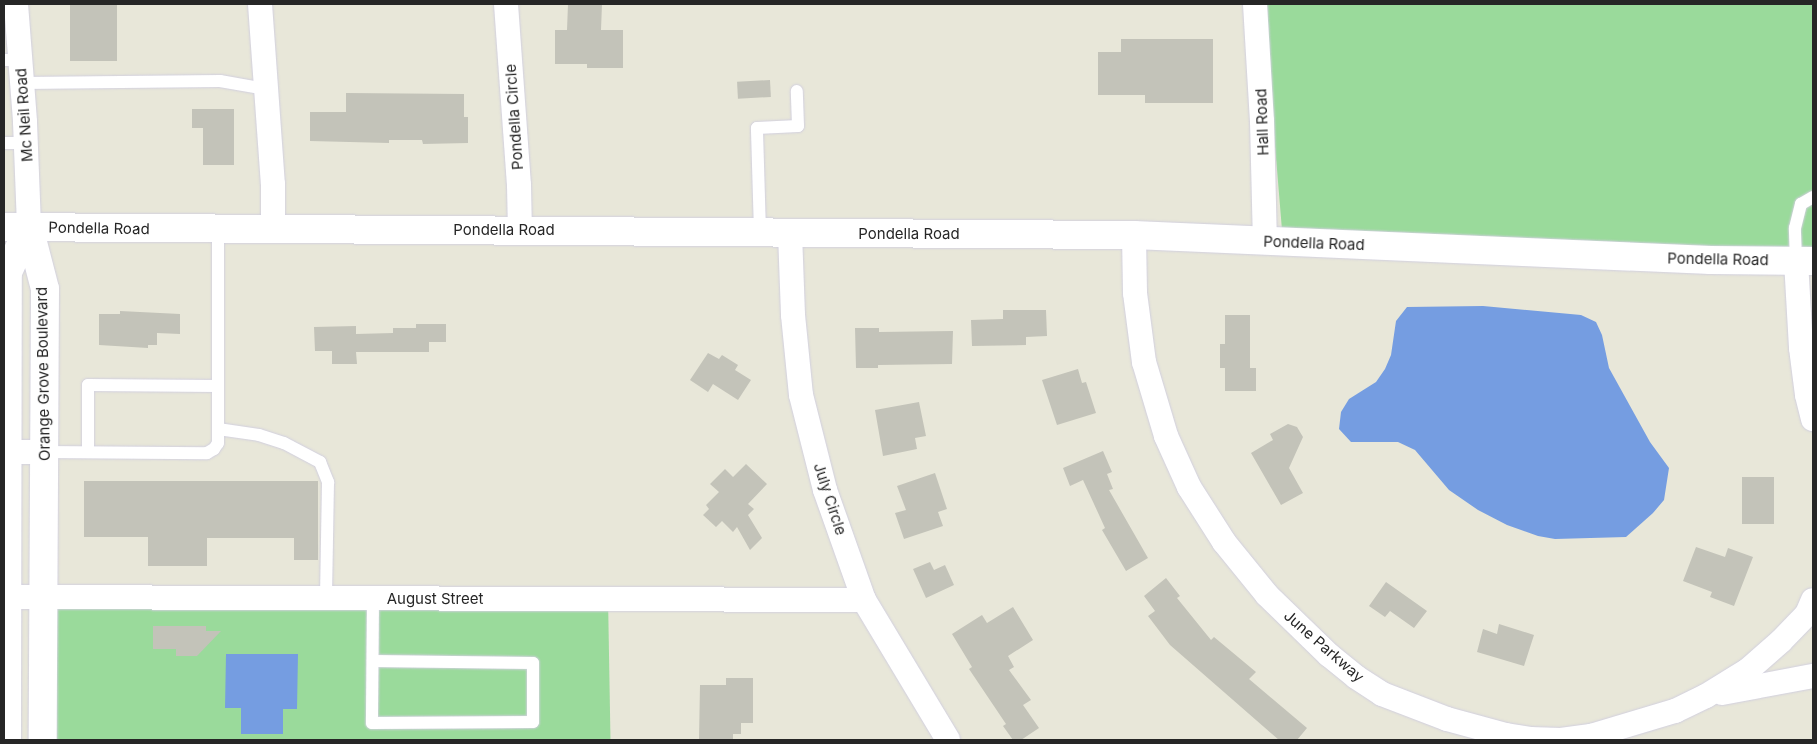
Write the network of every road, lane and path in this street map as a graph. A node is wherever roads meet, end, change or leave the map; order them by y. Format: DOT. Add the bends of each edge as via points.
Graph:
graph roads {
  1 [pos="16,4"];
  2 [pos="260,4"];
  3 [pos="506,4"];
  4 [pos="1255,4"];
  5 [pos="15,68"];
  6 [pos="266,89"];
  7 [pos="797,91"];
  8 [pos="15,143"];
  9 [pos="1813,197"];
  10 [pos="16,227"];
  11 [pos="218,229"];
  12 [pos="273,229"];
  13 [pos="520,231"];
  14 [pos="760,232"];
  15 [pos="790,233"];
  16 [pos="1134,236"];
  17 [pos="1265,241"];
  18 [pos="1805,261"];
  19 [pos="218,386"];
  20 [pos="1813,419"];
  21 [pos="218,429"];
  22 [pos="7,435"];
  23 [pos="44,452"];
  24 [pos="88,452"];
  25 [pos="7,597"];
  26 [pos="43,598"];
  27 [pos="326,599"];
  28 [pos="373,599"];
  29 [pos="864,600"];
  30 [pos="1811,616"];
  31 [pos="5,625"];
  32 [pos="373,661"];
  33 [pos="1813,676"];
  34 [pos="1706,696"];
  35 [pos="6,740"];
  36 [pos="43,740"];
  37 [pos="948,740"];
  1 -- 5 [label="street, Mc Neil Road"];
  2 -- 6 [label="street"];
  3 -- 13 [label="street, Pondella Circle"];
  4 -- 17 [label="street, Hall Road"];
  5 -- 6 [label="lane" via="220,81"];
  5 -- 8 [label="street, Mc Neil Road"];
  6 -- 12 [label="street"];
  7 -- 14 [label="lane" via="798,126 757,128"];
  8 -- 10 [label="street, Mc Neil Road"];
  9 -- 18 [label="lane" via="1801,204 1794,228"];
  10 -- 11 [label="main road, Pondella Road"];
  10 -- 22 [label="main road" via="8,272"];
  10 -- 23 [label="main road, Orange Grove Boulevard" via="45,289"];
  11 -- 12 [label="main road, Pondella Road"];
  11 -- 19 [label="lane"];
  12 -- 13 [label="main road, Pondella Road"];
  13 -- 14 [label="main road, Pondella Road"];
  14 -- 15 [label="main road, Pondella Road"];
  15 -- 16 [label="main road, Pondella Road"];
  15 -- 29 [label="street, July Circle" via="793,315 801,395 826,490"];
  16 -- 17 [label="main road, Pondella Road"];
  16 -- 34 [label="street, June Parkway" via="1135,293 1144,362 1166,436 1189,487 1224,542 1267,596 1356,677 1382,694 1430,714 1530,739 1561,740 1591,736 1666,714"];
  17 -- 18 [label="main road, Pondella Road" via="1710,260"];
  18 -- 20 [label="street" via="1801,348"];
  19 -- 21 [label="lane"];
  19 -- 24 [label="lane" via="88,385"];
  21 -- 24 [label="lane" via="218,443 214,450 207,452"];
  21 -- 27 [label="lane" via="284,443 320,462 328,482"];
  22 -- 23 [label="street"];
  22 -- 25 [label="main road"];
  23 -- 24 [label="lane"];
  23 -- 26 [label="main road, Orange Grove Boulevard"];
  25 -- 26 [label="street, August Street"];
  25 -- 31 [label="main road"];
  26 -- 27 [label="street, August Street"];
  26 -- 36 [label="main road, Orange Grove Boulevard"];
  27 -- 28 [label="street, August Street"];
  28 -- 29 [label="street, August Street"];
  28 -- 32 [label="lane"];
  29 -- 37 [label="street, July Circle"];
  30 -- 34 [label="street, June Parkway" via="1748,670"];
  31 -- 35 [label="main road"];
  32 -- 32 [label="lane" via="372,722 533,722 534,663"];
  33 -- 34 [label="street"];
}
